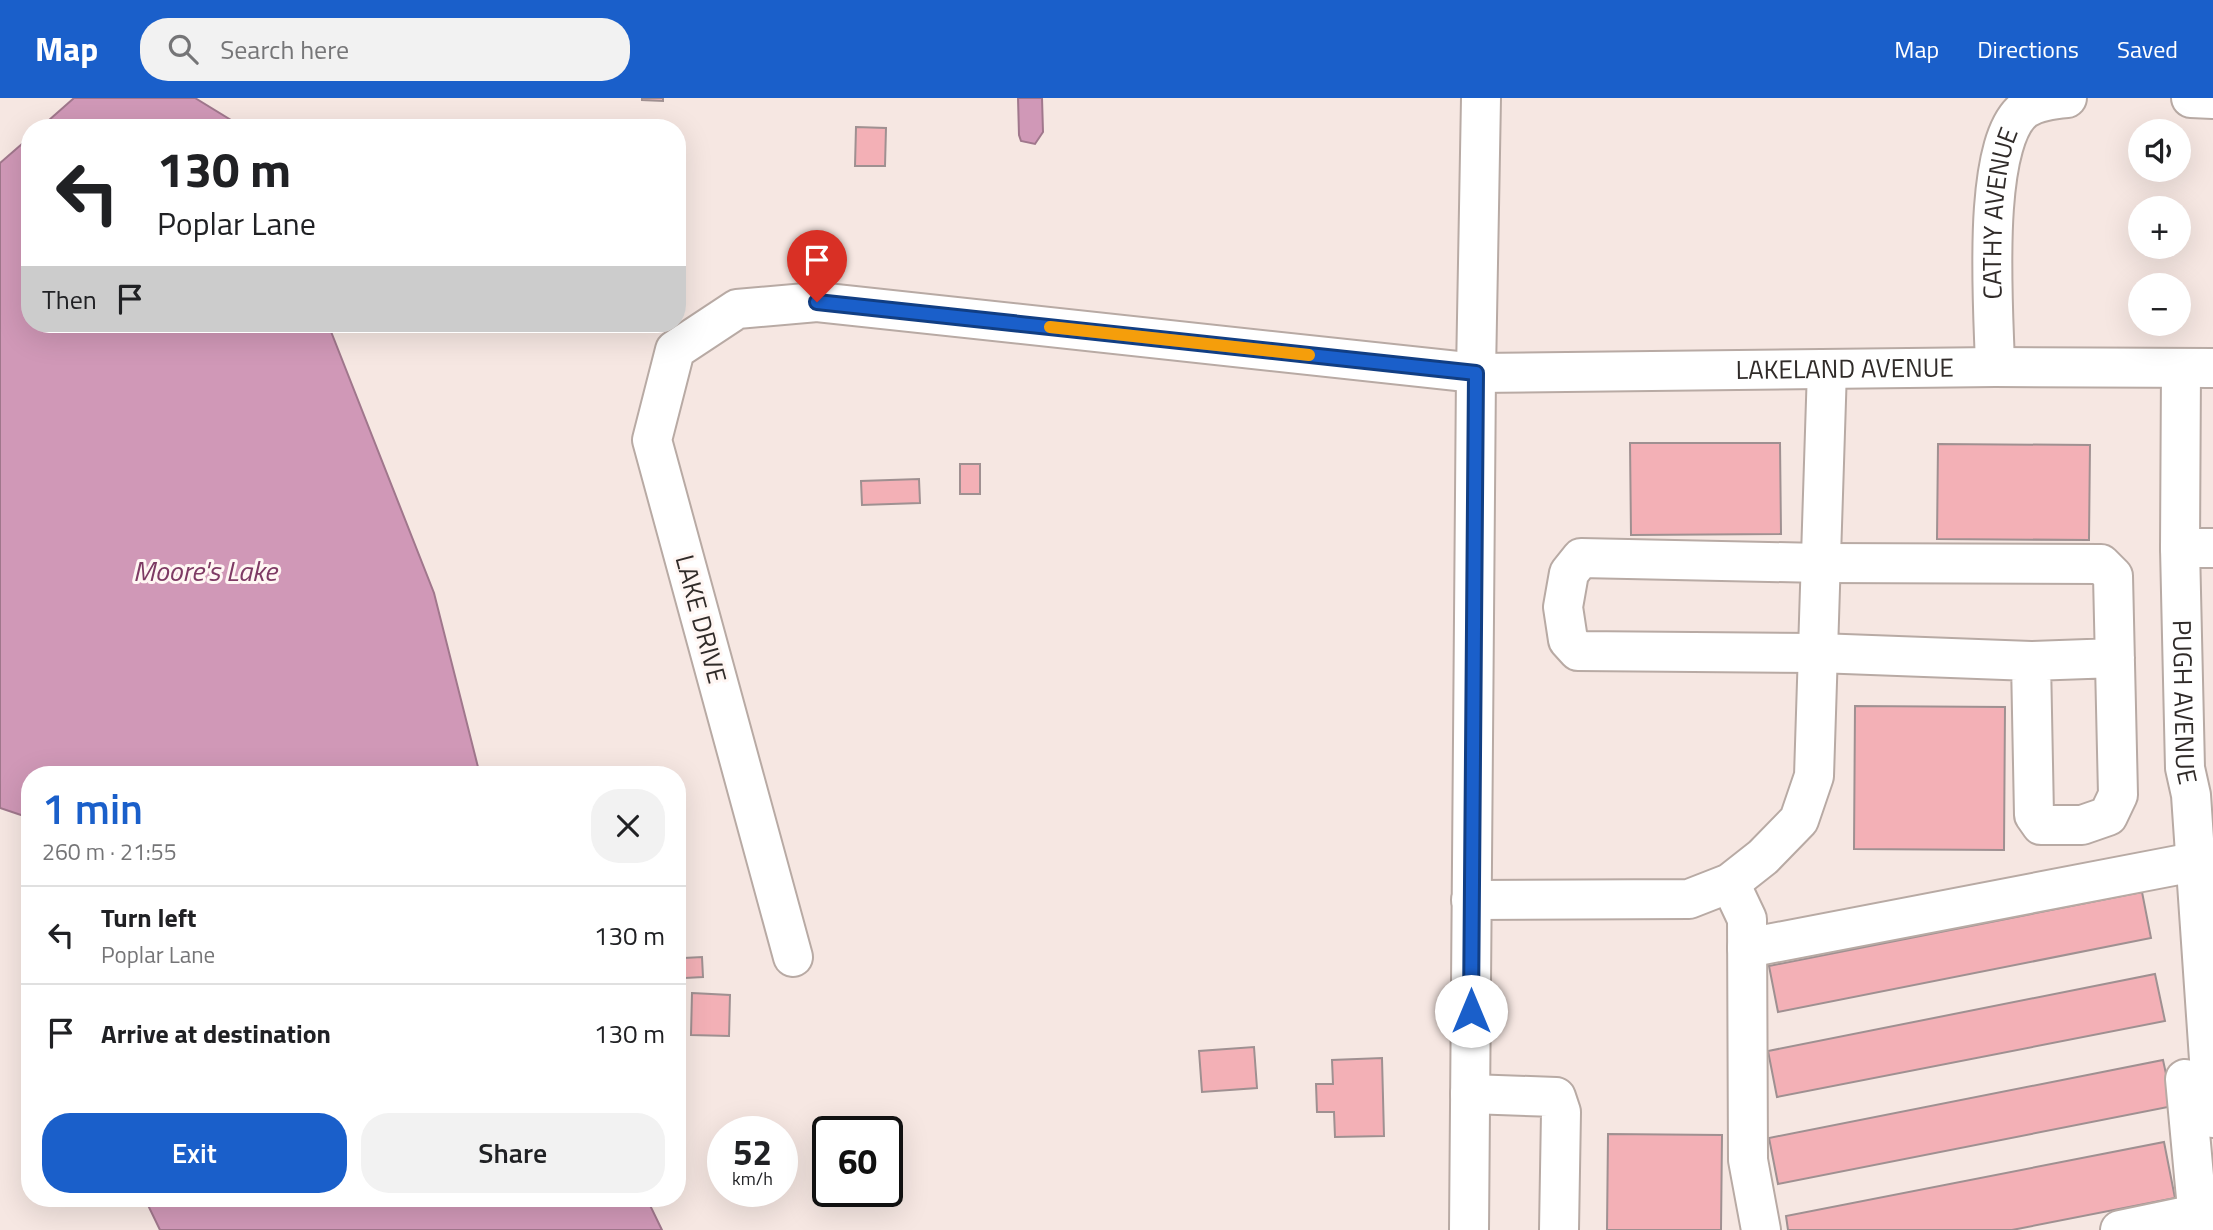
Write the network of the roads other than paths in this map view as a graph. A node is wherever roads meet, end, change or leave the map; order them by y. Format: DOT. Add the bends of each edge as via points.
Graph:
graph roads {
  1 [pos="1482,98"];
  2 [pos="2067,98"];
  3 [pos="2191,98"];
  4 [pos="2213,99"];
  5 [pos="672,359"];
  6 [pos="1995,368"];
  7 [pos="2197,368"];
  8 [pos="1827,369"];
  9 [pos="1476,373"];
  10 [pos="2197,548"];
  11 [pos="1821,563"];
  12 [pos="2198,645"];
  13 [pos="1818,653"];
  14 [pos="2115,658"];
  15 [pos="2031,661"];
  16 [pos="2199,768"];
  17 [pos="2181,865"];
  18 [pos="1730,883"];
  19 [pos="1471,900"];
  20 [pos="1747,948"];
  21 [pos="793,957"];
  22 [pos="1470,1094"];
  23 [pos="2213,1118"];
  24 [pos="2197,1222"];
  25 [pos="1469,1230"];
  26 [pos="1559,1230"];
  27 [pos="1761,1230"];
  28 [pos="2120,1230"];
  1 -- 9 [label="street"];
  2 -- 6 [label="street, CATHY AVENUE" via="2025,109 2007,132 1993,210"];
  3 -- 4 [label="street"];
  5 -- 9 [label="street, LAKELAND AVENUE" via="675,350 737,309 817,302"];
  5 -- 21 [label="street, LAKE DRIVE" via="652,440"];
  6 -- 7 [label="street, LAKELAND AVENUE"];
  6 -- 8 [label="street, LAKELAND AVENUE"];
  7 -- 10 [label="street, PUGH AVENUE"];
  8 -- 9 [label="street, LAKELAND AVENUE"];
  8 -- 11 [label="street"];
  9 -- 19 [label="street"];
  10 -- 12 [label="street, PUGH AVENUE"];
  11 -- 13 [label="street"];
  11 -- 13 [label="street" via="1581,558 1569,573 1563,607 1568,640 1578,651"];
  11 -- 14 [label="street" via="2101,564 2113,576"];
  12 -- 16 [label="street, PUGH AVENUE"];
  13 -- 15 [label="street"];
  13 -- 18 [label="street" via="1814,776 1799,820"];
  14 -- 15 [label="street"];
  14 -- 15 [label="street" via="2118,795 2109,816 2082,825 2041,825 2034,815"];
  16 -- 17 [label="street, PUGH AVENUE"];
  17 -- 20 [label="street"];
  17 -- 23 [label="street, PUGH AVENUE"];
  17 -- 24 [label="street"];
  18 -- 19 [label="street" via="1689,899"];
  18 -- 20 [label="street" via="1747,919"];
  19 -- 22 [label="street"];
  20 -- 27 [label="street" via="1748,1160"];
  22 -- 25 [label="street"];
  22 -- 26 [label="street" via="1556,1097 1561,1112"];
  24 -- 28 [label="street"];
}
